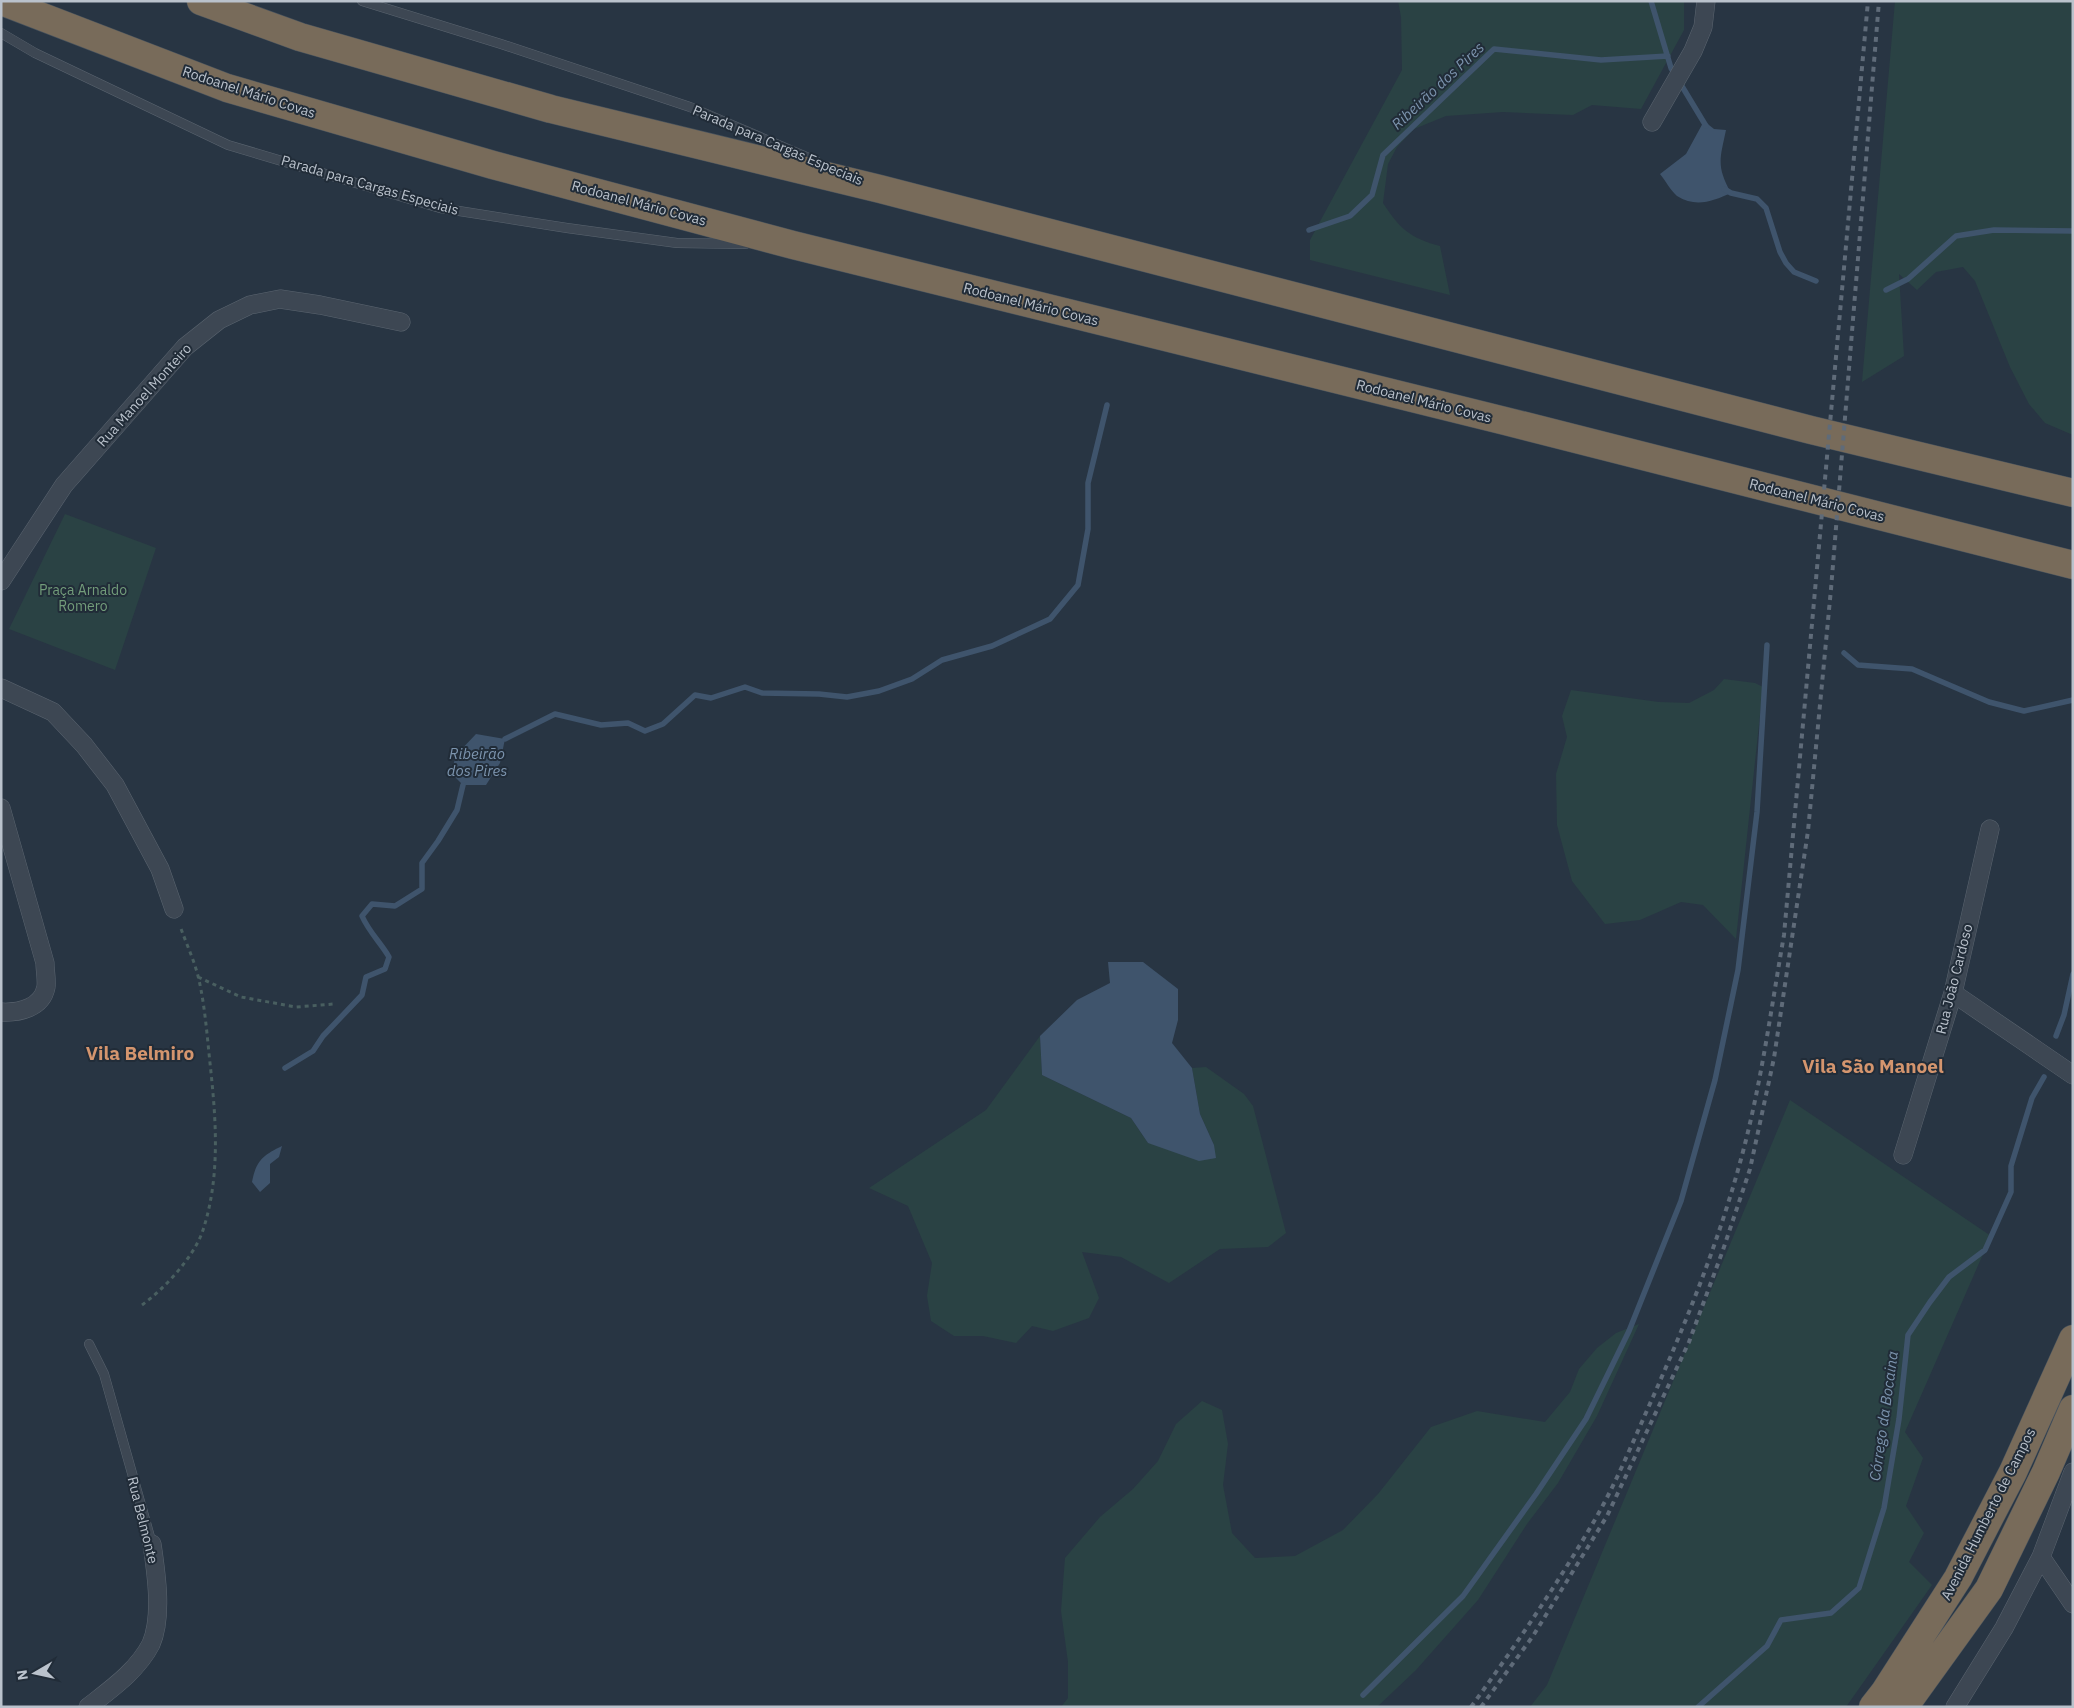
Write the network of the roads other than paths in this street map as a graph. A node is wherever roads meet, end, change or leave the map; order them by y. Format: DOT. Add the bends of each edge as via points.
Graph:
graph roads {
  1 [pos="1,1"];
  2 [pos="201,1"];
  3 [pos="362,1"];
  4 [pos="1706,1"];
  5 [pos="1,33"];
  6 [pos="1652,122"];
  7 [pos="880,189"];
  8 [pos="794,246"];
  9 [pos="401,322"];
  10 [pos="2073,492"];
  11 [pos="2073,565"];
  12 [pos="1,581"];
  13 [pos="1,688"];
  14 [pos="1,808"];
  15 [pos="1990,829"];
  16 [pos="174,909"];
  17 [pos="1953,993"];
  18 [pos="6,1013"];
  19 [pos="2073,1075"];
  20 [pos="1903,1156"];
  21 [pos="2073,1339"];
  22 [pos="89,1344"];
  23 [pos="2073,1409"];
  24 [pos="2073,1472"];
  25 [pos="152,1544"];
  26 [pos="2041,1557"];
  27 [pos="2073,1604"];
  28 [pos="88,1707"];
  29 [pos="1873,1707"];
  30 [pos="1904,1707"];
  31 [pos="1955,1707"];
  1 -- 8 [label="highway, Rodoanel Mário Covas" via="227,88 493,165"];
  2 -- 7 [label="highway" via="300,37 551,109"];
  3 -- 7 [label="lane, Parada para Cargas Especiais" via="690,107"];
  4 -- 6 [label="street" via="1702,27"];
  5 -- 8 [label="lane, Parada para Cargas Especiais" via="228,145 440,208 677,242"];
  7 -- 10 [label="highway" via="1811,430"];
  8 -- 11 [label="highway, Rodoanel Mário Covas"];
  9 -- 12 [label="street, Rua Manoel Monteiro" via="280,299 250,305 219,320 185,347 64,485"];
  13 -- 16 [label="street" via="53,712 84,745 114,785 160,870"];
  14 -- 18 [label="street" via="45,963 46,988 40,1000 28,1010"];
  15 -- 17 [label="street, Rua João Cardoso"];
  17 -- 19 [label="street"];
  17 -- 20 [label="street, Rua João Cardoso"];
  21 -- 29 [label="highway, Avenida Humberto de Campos" via="2012,1472 1958,1578"];
  22 -- 25 [label="lane, Rua Belmonte" via="104,1374"];
  23 -- 30 [label="highway" via="1989,1589"];
  24 -- 26 [label="street"];
  25 -- 28 [label="street, Rua Belmonte" via="157,1577 156,1619 151,1643 124,1679"];
  26 -- 27 [label="street"];
  26 -- 31 [label="street" via="2004,1628"];
}
